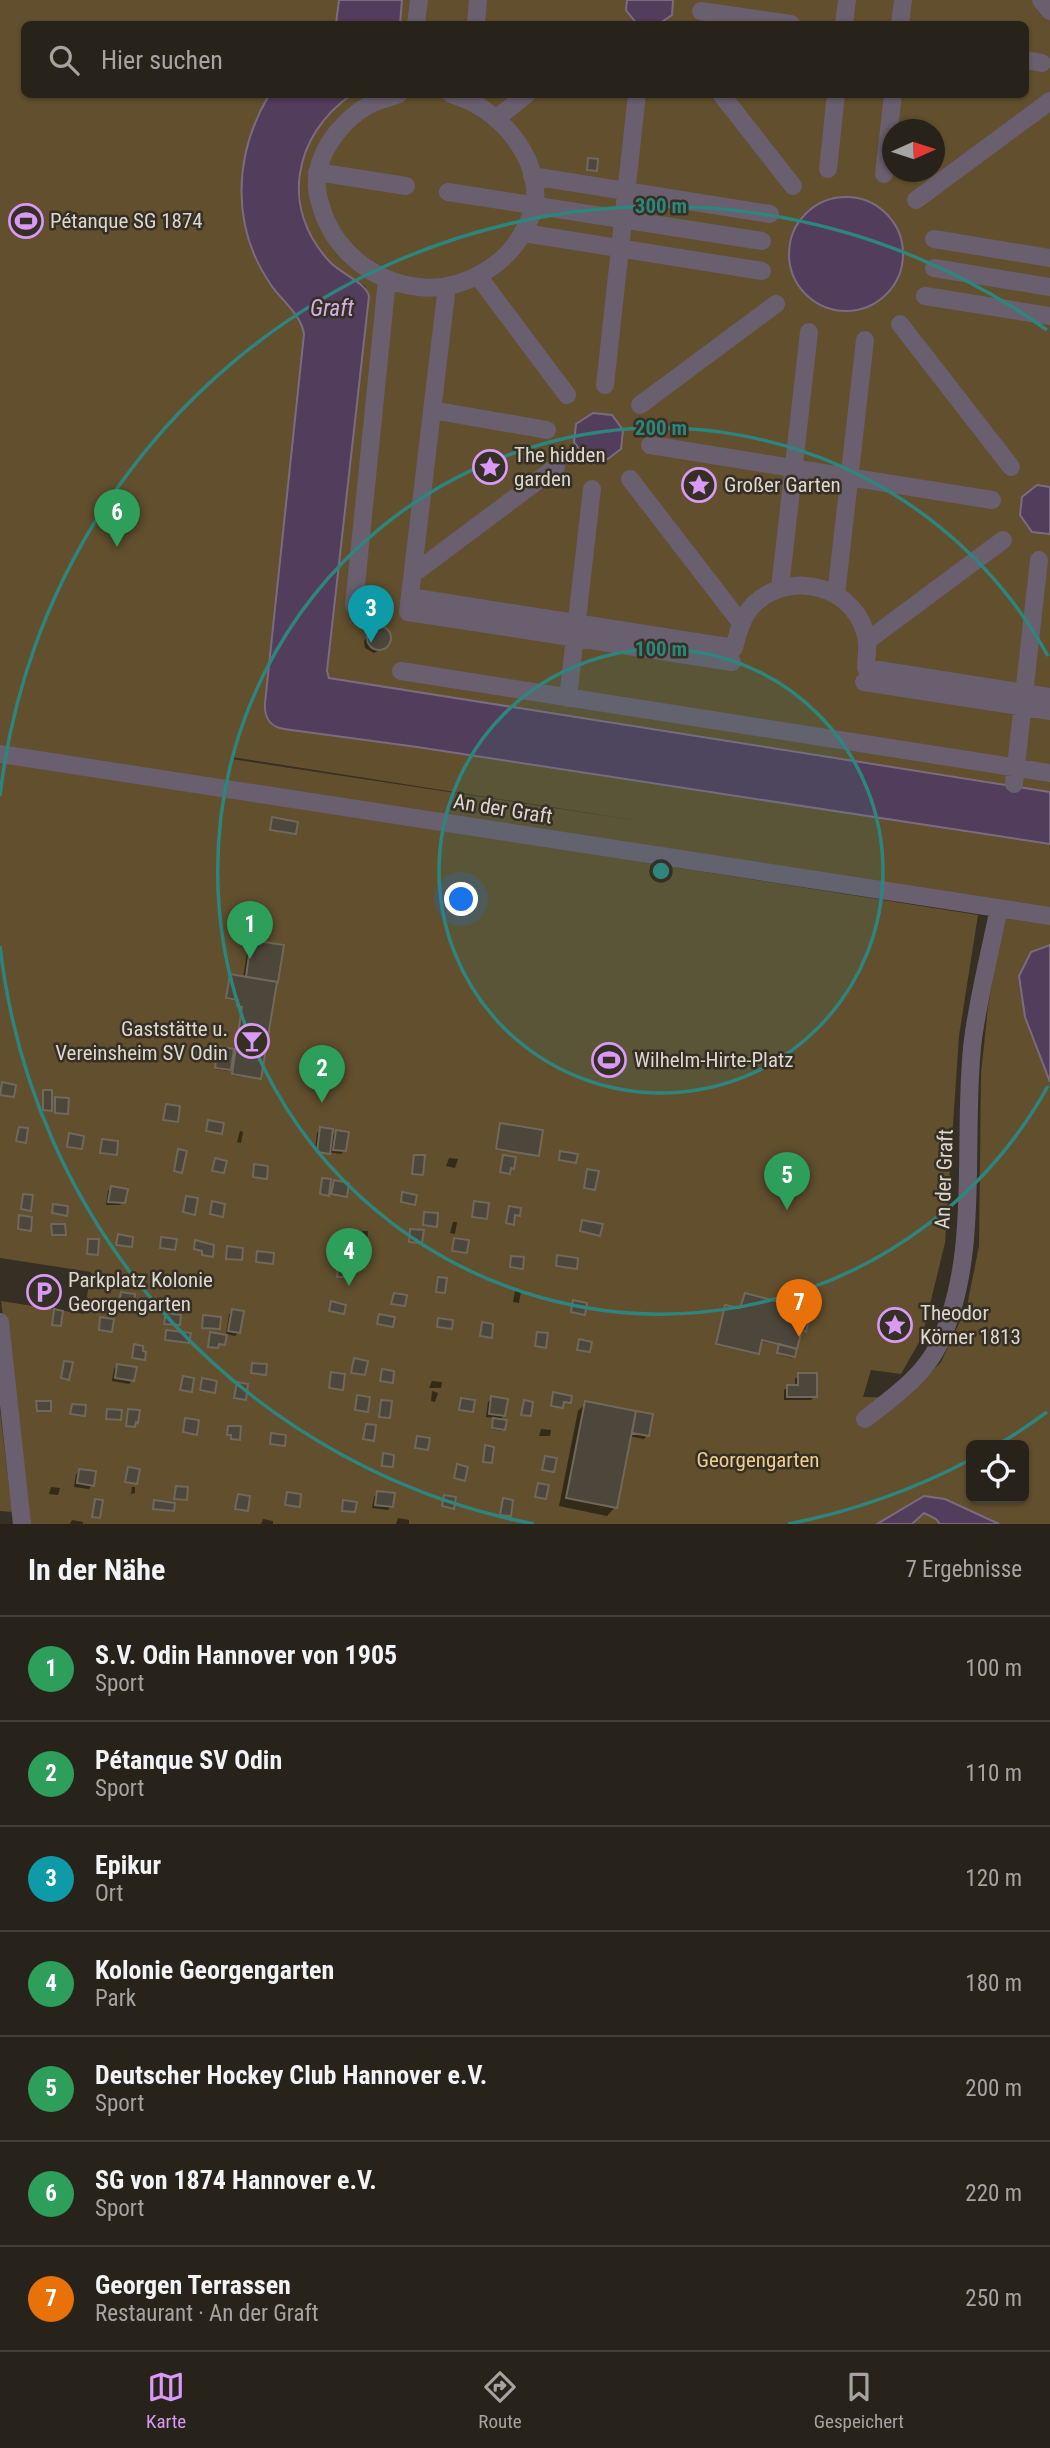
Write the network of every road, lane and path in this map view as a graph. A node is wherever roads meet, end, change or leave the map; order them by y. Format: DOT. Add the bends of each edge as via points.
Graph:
graph roads {
  1 [pos="419,0"];
  2 [pos="478,0"];
  3 [pos="847,0"];
  4 [pos="903,0"];
  5 [pos="1041,0"];
  6 [pos="701,11"];
  7 [pos="1050,11"];
  8 [pos="416,21"];
  9 [pos="476,21"];
  10 [pos="770,21"];
  11 [pos="844,21"];
  12 [pos="900,21"];
  13 [pos="387,98"];
  14 [pos="465,98"];
  15 [pos="522,98"];
  16 [pos="637,98"];
  17 [pos="724,98"];
  18 [pos="836,98"];
  19 [pos="893,98"];
  20 [pos="1050,101"];
  21 [pos="497,118"];
  22 [pos="890,119"];
  23 [pos="828,169"];
  24 [pos="317,172"];
  25 [pos="532,176"];
  26 [pos="406,186"];
  27 [pos="793,186"];
  28 [pos="625,191"];
  29 [pos="449,192"];
  30 [pos="916,200"];
  31 [pos="535,206"];
  32 [pos="770,214"];
  33 [pos="623,220"];
  34 [pos="524,233"];
  35 [pos="934,239"];
  36 [pos="762,241"];
  37 [pos="620,248"];
  38 [pos="1050,258"];
  39 [pos="934,268"];
  40 [pos="762,271"];
  41 [pos="478,276"];
  42 [pos="387,280"];
  43 [pos="447,286"];
  44 [pos="1050,287"];
  45 [pos="925,296"];
  46 [pos="776,304"];
  47 [pos="1050,316"];
  48 [pos="900,324"];
  49 [pos="808,332"];
  50 [pos="865,340"];
  51 [pos="605,385"];
  52 [pos="567,395"];
  53 [pos="640,405"];
  54 [pos="432,410"];
  55 [pos="547,430"];
  56 [pos="650,445"];
  57 [pos="556,467"];
  58 [pos="1012,467"];
  59 [pos="793,468"];
  60 [pos="850,477"];
  61 [pos="630,479"];
  62 [pos="592,489"];
  63 [pos="992,500"];
  64 [pos="1003,540"];
  65 [pos="1039,560"];
  66 [pos="413,574"];
  67 [pos="780,588"];
  68 [pos="836,595"];
  69 [pos="354,605"];
  70 [pos="741,623"];
  71 [pos="576,631"];
  72 [pos="867,641"];
  73 [pos="732,662"];
  74 [pos="401,671"];
  75 [pos="864,682"];
  76 [pos="1050,697"];
  77 [pos="568,698"];
  78 [pos="1024,700"];
  79 [pos="1050,711"];
  80 [pos="0,754"];
  81 [pos="1050,773"];
  82 [pos="1015,776"];
  83 [pos="999,908"];
  84 [pos="1050,916"];
  85 [pos="0,1322"];
  86 [pos="865,1419"];
  87 [pos="22,1524"];
  1 -- 8 [label="street"];
  2 -- 9 [label="street"];
  3 -- 11 [label="street"];
  4 -- 12 [label="street"];
  5 -- 7 [label="street"];
  6 -- 10 [label="street"];
  13 -- 24 [label="street" via="370,104 348,122 327,148"];
  14 -- 21 [label="street"];
  15 -- 21 [label="street"];
  16 -- 28 [label="street"];
  17 -- 27 [label="street"];
  18 -- 23 [label="street"];
  19 -- 22 [label="street"];
  20 -- 30 [label="street"];
  21 -- 25 [label="street" via="520,144"];
  24 -- 26 [label="street"];
  24 -- 42 [label="street" via="322,212 333,235 363,267"];
  25 -- 28 [label="street"];
  25 -- 31 [label="street"];
  28 -- 32 [label="street"];
  28 -- 33 [label="street"];
  29 -- 31 [label="street"];
  31 -- 33 [label="street"];
  31 -- 34 [label="street"];
  33 -- 36 [label="street"];
  33 -- 37 [label="street"];
  34 -- 37 [label="street"];
  34 -- 41 [label="street" via="510,252"];
  35 -- 38 [label="street"];
  37 -- 40 [label="street"];
  37 -- 51 [label="street"];
  39 -- 44 [label="street"];
  41 -- 43 [label="street"];
  41 -- 52 [label="street"];
  42 -- 43 [label="street" via="420,288"];
  42 -- 69 [label="street"];
  43 -- 54 [label="street"];
  45 -- 47 [label="street"];
  46 -- 53 [label="street"];
  48 -- 58 [label="street"];
  49 -- 59 [label="street"];
  50 -- 60 [label="street"];
  54 -- 55 [label="street"];
  54 -- 66 [label="street"];
  56 -- 59 [label="street"];
  57 -- 66 [label="street"];
  59 -- 60 [label="street"];
  59 -- 67 [label="street"];
  60 -- 63 [label="street"];
  60 -- 68 [label="street"];
  61 -- 70 [label="street"];
  62 -- 71 [label="street"];
  64 -- 72 [label="street"];
  65 -- 78 [label="street"];
  66 -- 71 [label="street" via="408,612"];
  67 -- 68 [label="street" via="807,585"];
  67 -- 70 [label="street" via="752,606"];
  68 -- 72 [label="street" via="858,616"];
  70 -- 71 [label="street" via="734,648"];
  71 -- 73 [label="street"];
  71 -- 77 [label="street"];
  72 -- 78 [label="street" via="866,668"];
  74 -- 77 [label="street"];
  75 -- 78 [label="street"];
  76 -- 78 [label="street"];
  77 -- 82 [label="street"];
  78 -- 79 [label="street"];
  78 -- 82 [label="street"];
  80 -- 83 [label="street, An der Graft"];
  81 -- 82 [label="street"];
  83 -- 84 [label="street, An der Graft"];
  83 -- 86 [label="street, An der Graft" via="973,1039 964,1248 954,1306 939,1345 923,1369"];
  85 -- 87 [label="street"];
}
